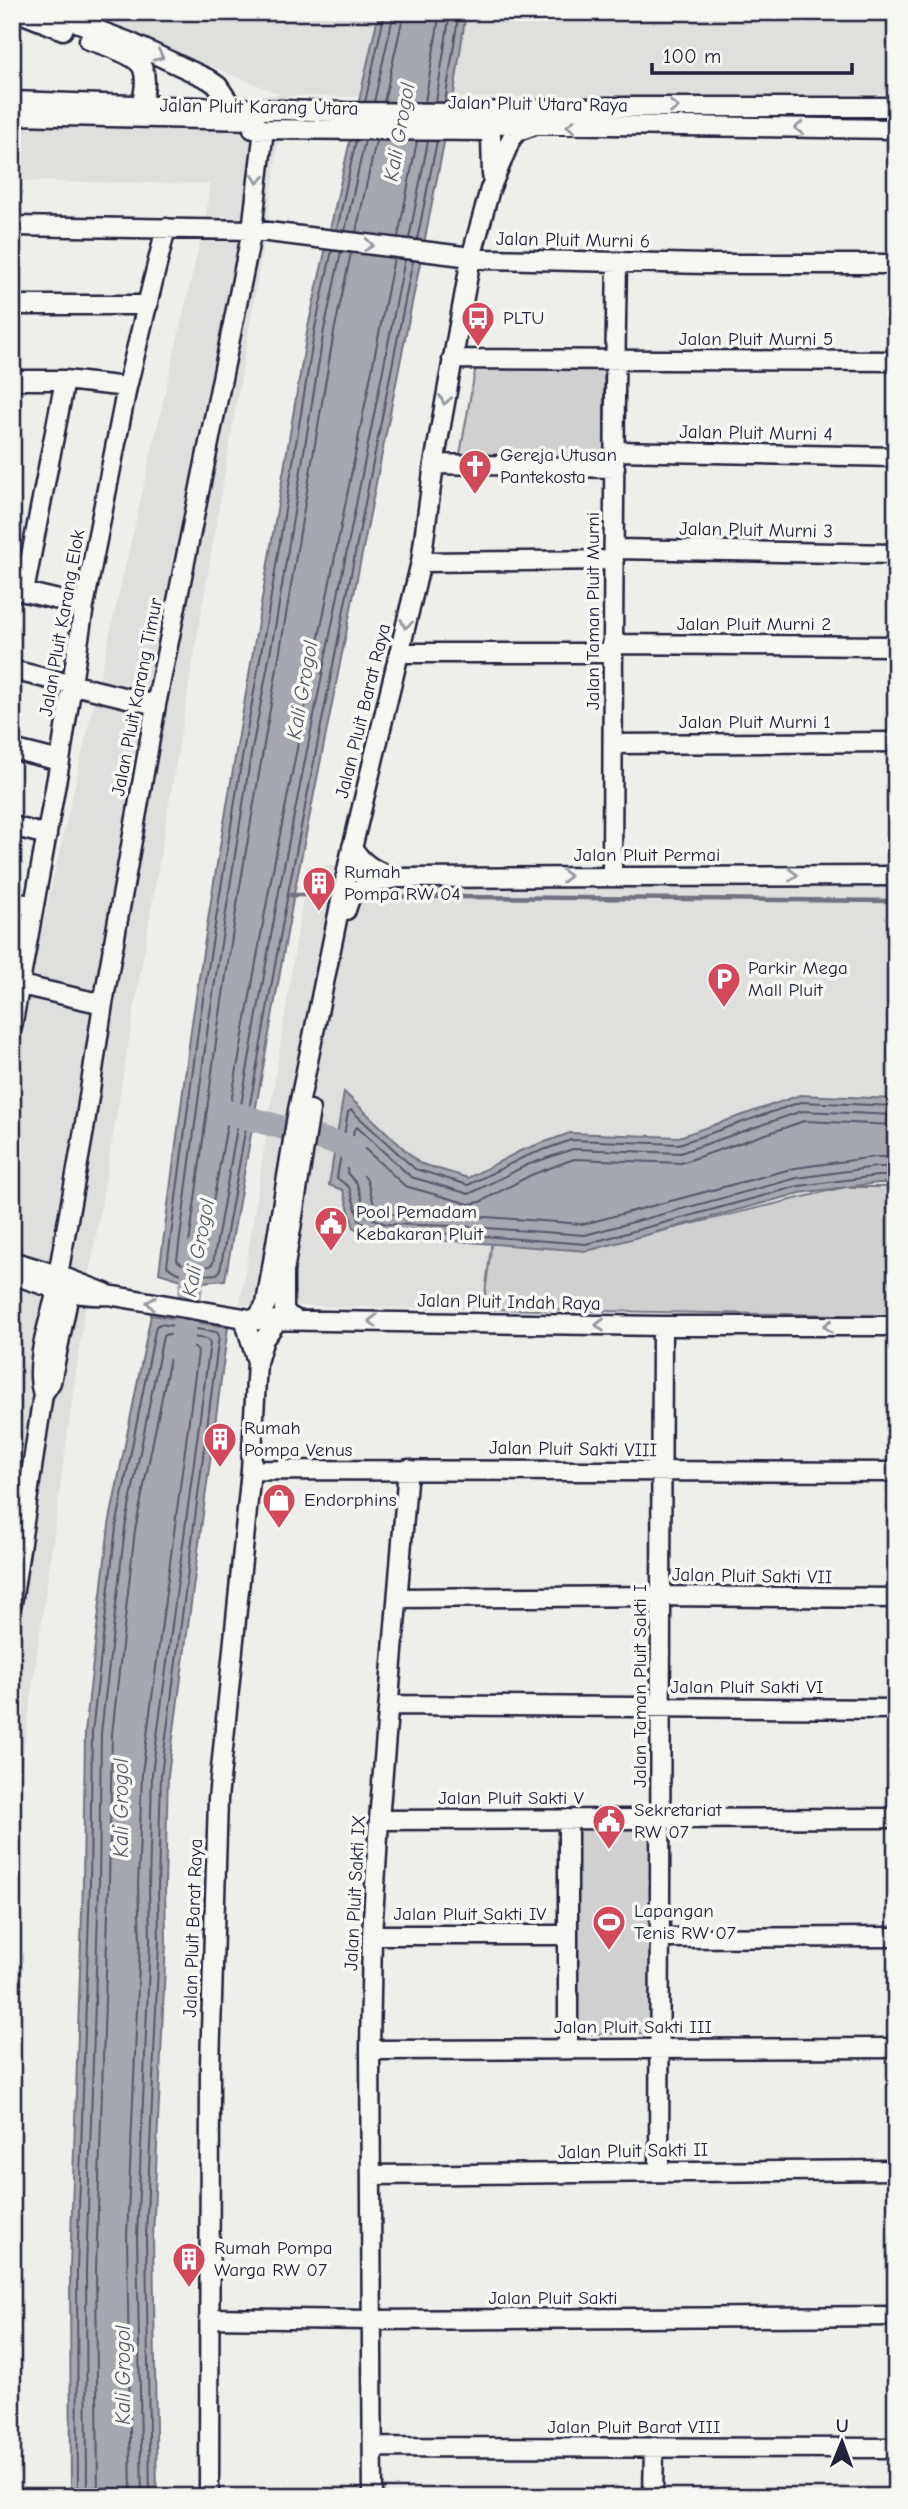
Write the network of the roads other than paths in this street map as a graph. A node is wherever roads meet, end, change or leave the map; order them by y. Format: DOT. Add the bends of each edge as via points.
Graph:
graph roads {
  1 [pos="18,12"];
  2 [pos="50,12"];
  3 [pos="12,100"];
  4 [pos="142,103"];
  5 [pos="868,106"];
  6 [pos="232,107"];
  7 [pos="896,107"];
  8 [pos="12,115"];
  9 [pos="457,122"];
  10 [pos="12,123"];
  11 [pos="532,125"];
  12 [pos="333,126"];
  13 [pos="867,128"];
  14 [pos="264,129"];
  15 [pos="896,129"];
  16 [pos="490,189"];
  17 [pos="12,226"];
  18 [pos="166,228"];
  19 [pos="252,230"];
  20 [pos="471,258"];
  21 [pos="617,262"];
  22 [pos="896,264"];
  23 [pos="12,305"];
  24 [pos="148,305"];
  25 [pos="452,359"];
  26 [pos="615,360"];
  27 [pos="896,360"];
  28 [pos="12,380"];
  29 [pos="65,380"];
  30 [pos="127,387"];
  31 [pos="896,457"];
  32 [pos="615,460"];
  33 [pos="434,464"];
  34 [pos="615,554"];
  35 [pos="896,554"];
  36 [pos="421,562"];
  37 [pos="18,591"];
  38 [pos="84,606"];
  39 [pos="896,646"];
  40 [pos="612,648"];
  41 [pos="399,653"];
  42 [pos="12,670"];
  43 [pos="72,686"];
  44 [pos="156,705"];
  45 [pos="896,742"];
  46 [pos="614,744"];
  47 [pos="12,749"];
  48 [pos="60,761"];
  49 [pos="12,826"];
  50 [pos="47,835"];
  51 [pos="352,847"];
  52 [pos="612,875"];
  53 [pos="896,876"];
  54 [pos="398,878"];
  55 [pos="12,901"];
  56 [pos="33,906"];
  57 [pos="16,984"];
  58 [pos="103,1003"];
  59 [pos="12,1027"];
  60 [pos="287,1207"];
  61 [pos="12,1261"];
  62 [pos="279,1264"];
  63 [pos="12,1274"];
  64 [pos="61,1286"];
  65 [pos="243,1317"];
  66 [pos="287,1320"];
  67 [pos="662,1326"];
  68 [pos="896,1326"];
  69 [pos="257,1362"];
  70 [pos="251,1469"];
  71 [pos="408,1469"];
  72 [pos="662,1471"];
  73 [pos="896,1472"];
  74 [pos="661,1596"];
  75 [pos="398,1598"];
  76 [pos="896,1598"];
  77 [pos="12,1604"];
  78 [pos="388,1705"];
  79 [pos="661,1708"];
  80 [pos="896,1709"];
  81 [pos="896,1818"];
  82 [pos="568,1819"];
  83 [pos="660,1819"];
  84 [pos="379,1820"];
  85 [pos="567,1934"];
  86 [pos="372,1935"];
  87 [pos="896,1937"];
  88 [pos="660,1938"];
  89 [pos="568,2048"];
  90 [pos="896,2048"];
  91 [pos="659,2049"];
  92 [pos="370,2050"];
  93 [pos="896,2170"];
  94 [pos="659,2172"];
  95 [pos="371,2175"];
  96 [pos="896,2316"];
  97 [pos="210,2318"];
  98 [pos="372,2320"];
  99 [pos="373,2447"];
  100 [pos="654,2447"];
  101 [pos="896,2448"];
  102 [pos="209,2497"];
  103 [pos="373,2497"];
  104 [pos="653,2497"];
  1 -- 4 [label="street" via="136,60 145,75"];
  2 -- 6 [label="street, one-way" via="208,79"];
  3 -- 4 [label="street, Jalan Pluit Karang Utara"];
  4 -- 6 [label="street, Jalan Pluit Utara Raya"];
  5 -- 7 [label="street, Jalan Pluit Utara Raya"];
  9 -- 5 [label="street, Jalan Pluit Utara Raya, one-way" via="607,107"];
  5 -- 13 [label="street"];
  6 -- 9 [label="street, Jalan Pluit Utara Raya"];
  8 -- 12 [label="street, Jalan Pluit Utara Raya"];
  9 -- 11 [label="street, Jalan Pluit Utara Raya"];
  9 -- 12 [label="street, Jalan Pluit Utara Raya"];
  9 -- 16 [label="street" via="491,135"];
  10 -- 14 [label="street, Jalan Pluit Karang Utara"];
  13 -- 11 [label="street, Jalan Pluit Utara Raya, one-way"];
  11 -- 16 [label="street, Jalan Pluit Barat Raya" via="511,139"];
  12 -- 14 [label="street, Jalan Pluit Karang Utara"];
  13 -- 15 [label="street, Jalan Pluit Utara Raya"];
  14 -- 19 [label="street, Jalan Pluit Karang Timur, one-way"];
  16 -- 20 [label="street, Jalan Pluit Barat Raya"];
  17 -- 18 [label="street, Jalan Pluit Murni 6"];
  18 -- 19 [label="street, Jalan Pluit Murni 6"];
  18 -- 24 [label="street, Jalan Pluit Karang Elok"];
  19 -- 20 [label="street, Jalan Pluit Murni 6, one-way"];
  19 -- 44 [label="street, Jalan Pluit Karang Timur"];
  20 -- 21 [label="street, Jalan Pluit Murni 6"];
  20 -- 25 [label="street, Jalan Pluit Barat Raya"];
  21 -- 22 [label="street, Jalan Pluit Murni 6"];
  21 -- 26 [label="street, Jalan Taman Pluit Murni"];
  23 -- 24 [label="street"];
  24 -- 30 [label="street, Jalan Pluit Karang Elok"];
  25 -- 26 [label="street, Jalan Pluit Murni 5"];
  25 -- 33 [label="street, Jalan Pluit Barat Raya, one-way"];
  26 -- 27 [label="street, Jalan Pluit Murni 5"];
  26 -- 32 [label="street, Jalan Taman Pluit Murni"];
  28 -- 29 [label="street"];
  29 -- 30 [label="street"];
  29 -- 37 [label="street"];
  30 -- 38 [label="street, Jalan Pluit Karang Elok"];
  31 -- 32 [label="street, Jalan Pluit Murni 4"];
  32 -- 33 [label="street, Jalan Pluit Murni 4"];
  32 -- 34 [label="street, Jalan Taman Pluit Murni"];
  33 -- 36 [label="street, Jalan Pluit Barat Raya"];
  34 -- 35 [label="street, Jalan Pluit Murni 3"];
  34 -- 36 [label="street, Jalan Pluit Murni 3"];
  34 -- 40 [label="street, Jalan Taman Pluit Murni"];
  36 -- 41 [label="street, Jalan Pluit Barat Raya, one-way"];
  37 -- 38 [label="street"];
  38 -- 43 [label="street, Jalan Pluit Karang Elok"];
  39 -- 40 [label="street, Jalan Pluit Murni 2"];
  40 -- 41 [label="street, Jalan Pluit Murni 2"];
  40 -- 46 [label="street, Jalan Taman Pluit Murni"];
  41 -- 51 [label="street, Jalan Pluit Barat Raya"];
  42 -- 43 [label="street"];
  43 -- 44 [label="street"];
  43 -- 48 [label="street, Jalan Pluit Karang Elok"];
  44 -- 58 [label="street, Jalan Pluit Karang Timur"];
  45 -- 46 [label="street, Jalan Pluit Murni 1"];
  46 -- 52 [label="street, Jalan Taman Pluit Murni"];
  47 -- 48 [label="street"];
  48 -- 50 [label="street, Jalan Pluit Karang Elok"];
  49 -- 50 [label="street"];
  50 -- 56 [label="street, Jalan Pluit Karang Elok"];
  51 -- 54 [label="street" via="359,860"];
  51 -- 60 [label="street, Jalan Pluit Barat Raya" via="298,1110"];
  52 -- 53 [label="street, Jalan Pluit Permai, one-way"];
  54 -- 52 [label="street, Jalan Pluit Permai, one-way"];
  54 -- 60 [label="street, Jalan Pluit Barat Raya" via="365,885 348,899"];
  55 -- 56 [label="street"];
  56 -- 57 [label="street, Jalan Pluit Karang Elok"];
  57 -- 58 [label="street"];
  57 -- 59 [label="street, Jalan Pluit Karang Elok"];
  58 -- 64 [label="street, Jalan Pluit Karang Timur"];
  60 -- 62 [label="street, Jalan Pluit Barat Raya"];
  61 -- 64 [label="street"];
  62 -- 65 [label="street, Jalan Pluit Barat Raya" via="266,1304"];
  62 -- 66 [label="street, Jalan Pluit Barat Raya"];
  63 -- 64 [label="street"];
  65 -- 64 [label="street, Jalan Pluit Indah Raya, one-way"];
  64 -- 77 [label="street, Jalan Pluit Karang Timur" via="51,1382 43,1394"];
  65 -- 66 [label="street, Jalan Pluit Indah Raya"];
  65 -- 69 [label="street, Jalan Pluit Barat Raya"];
  67 -- 66 [label="street, Jalan Pluit Indah Raya, one-way"];
  66 -- 69 [label="street, Jalan Pluit Barat Raya" via="264,1339"];
  68 -- 67 [label="street, Jalan Pluit Indah Raya, one-way"];
  67 -- 72 [label="street, Jalan Taman Pluit Sakti I"];
  69 -- 70 [label="street, Jalan Pluit Barat Raya"];
  70 -- 71 [label="street, Jalan Pluit Sakti VIII"];
  70 -- 97 [label="street, Jalan Pluit Barat Raya" via="218,1798"];
  71 -- 72 [label="street, Jalan Pluit Sakti VIII"];
  71 -- 75 [label="street, Jalan Pluit Sakti IX"];
  72 -- 73 [label="street, Jalan Pluit Sakti VIII"];
  72 -- 74 [label="street, Jalan Taman Pluit Sakti I"];
  74 -- 75 [label="street, Jalan Pluit Sakti VII"];
  74 -- 76 [label="street, Jalan Pluit Sakti VII"];
  74 -- 79 [label="street, Jalan Taman Pluit Sakti I"];
  75 -- 78 [label="street, Jalan Pluit Sakti IX"];
  78 -- 79 [label="street, Jalan Pluit Sakti VI"];
  78 -- 84 [label="street, Jalan Pluit Sakti IX"];
  79 -- 80 [label="street, Jalan Pluit Sakti VI"];
  79 -- 83 [label="street, Jalan Taman Pluit Sakti I"];
  81 -- 83 [label="street, Jalan Pluit Sakti V"];
  82 -- 83 [label="street, Jalan Pluit Sakti V"];
  82 -- 84 [label="street, Jalan Pluit Sakti V"];
  82 -- 85 [label="street, Jalan Pluit Sakti IV"];
  83 -- 88 [label="street, Jalan Taman Pluit Sakti I"];
  84 -- 86 [label="street, Jalan Pluit Sakti IX"];
  85 -- 86 [label="street, Jalan Pluit Sakti IV"];
  85 -- 89 [label="street, Jalan Pluit Sakti IV"];
  86 -- 92 [label="street, Jalan Pluit Sakti IX"];
  87 -- 88 [label="street"];
  88 -- 91 [label="street, Jalan Taman Pluit Sakti I"];
  89 -- 91 [label="street, Jalan Pluit Sakti III"];
  89 -- 92 [label="street, Jalan Pluit Sakti III"];
  90 -- 91 [label="street, Jalan Pluit Sakti III"];
  91 -- 94 [label="street, Jalan Taman Pluit Sakti I"];
  92 -- 95 [label="street, Jalan Pluit Sakti IX"];
  93 -- 94 [label="street, Jalan Pluit Sakti II"];
  94 -- 95 [label="street, Jalan Pluit Sakti II"];
  95 -- 98 [label="street, Jalan Pluit Sakti IX"];
  96 -- 98 [label="street, Jalan Pluit Sakti"];
  97 -- 98 [label="street, Jalan Pluit Sakti"];
  97 -- 102 [label="street, Jalan Pluit Barat Raya"];
  98 -- 99 [label="street, Jalan Pluit Sakti IX"];
  99 -- 100 [label="street, Jalan Pluit Barat VIII"];
  99 -- 103 [label="street, Jalan Pluit Sakti IX"];
  100 -- 101 [label="street, Jalan Pluit Barat VIII"];
  100 -- 104 [label="street"];
}
